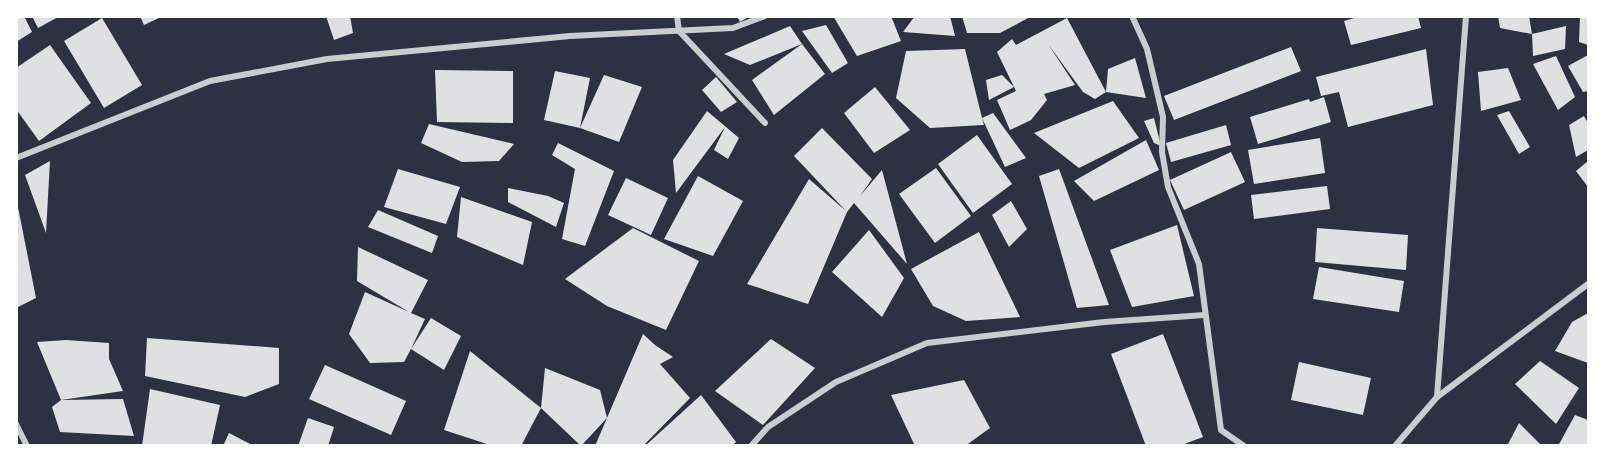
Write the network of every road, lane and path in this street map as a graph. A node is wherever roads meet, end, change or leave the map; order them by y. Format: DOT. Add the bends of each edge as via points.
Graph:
graph roads {
  1 [pos="677,16"];
  2 [pos="765,16"];
  3 [pos="1132,16"];
  4 [pos="1466,16"];
  5 [pos="679,31"];
  6 [pos="765,123"];
  7 [pos="16,158"];
  8 [pos="1588,284"];
  9 [pos="1205,315"];
  10 [pos="1437,397"];
  11 [pos="16,424"];
  12 [pos="27,446"];
  13 [pos="751,446"];
  14 [pos="1244,446"];
  15 [pos="1395,446"];
  1 -- 5 [label="street"];
  2 -- 5 [label="street" via="733,28"];
  3 -- 9 [label="street" via="1147,49 1163,117 1162,153 1168,187 1200,264"];
  4 -- 10 [label="street"];
  5 -- 6 [label="street"];
  5 -- 7 [label="street" via="570,36 339,58 222,78"];
  8 -- 10 [label="street"];
  9 -- 13 [label="street" via="1104,322 927,343 836,382 768,427"];
  9 -- 14 [label="street" via="1221,430"];
  10 -- 15 [label="street"];
  11 -- 12 [label="street"];
}
